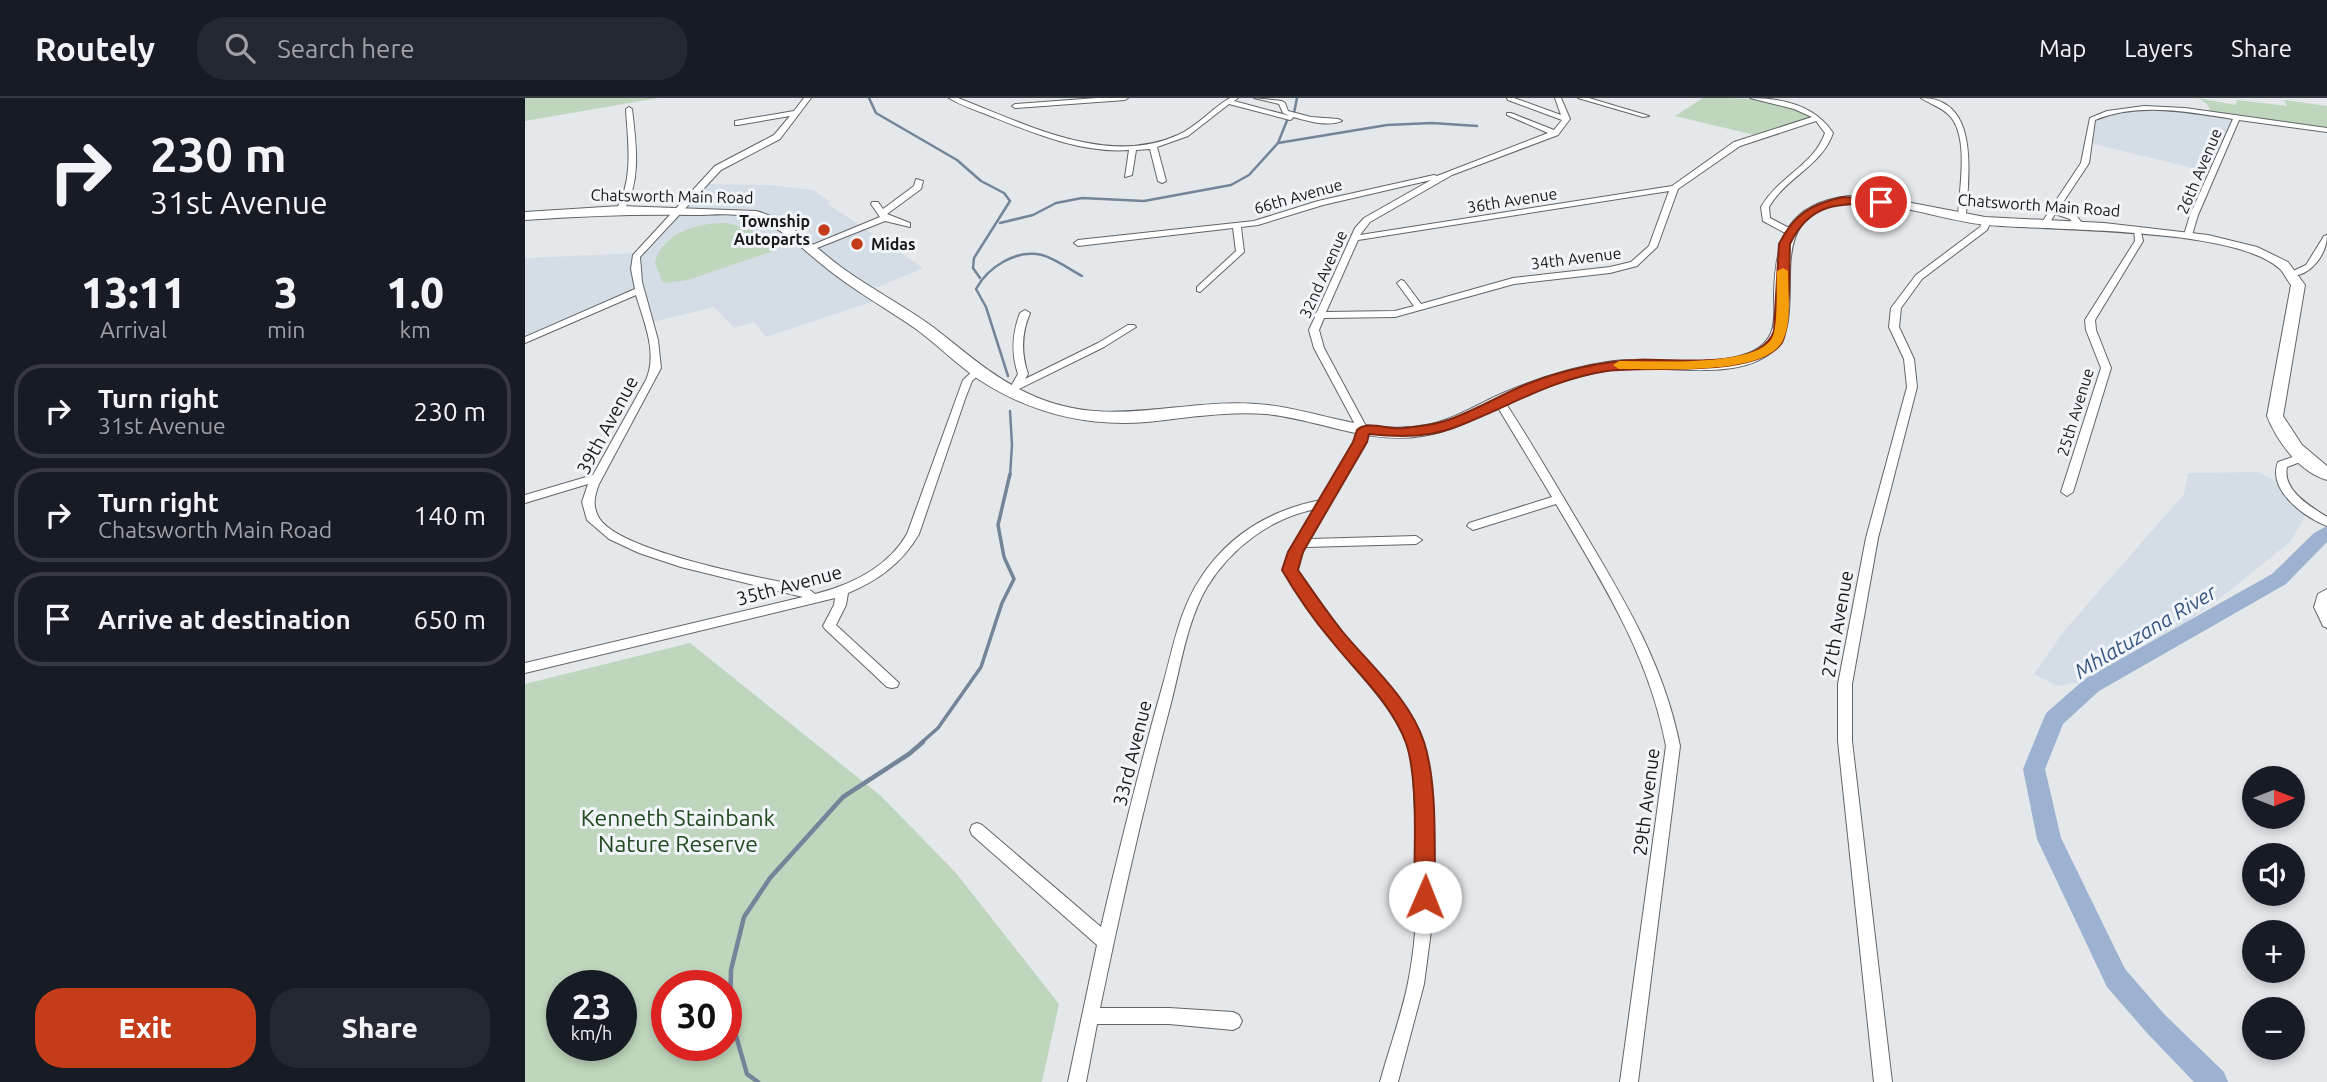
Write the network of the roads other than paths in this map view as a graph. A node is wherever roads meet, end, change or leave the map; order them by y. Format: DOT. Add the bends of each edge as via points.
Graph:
graph roads {
  1 [pos="808,98"];
  2 [pos="952,98"];
  3 [pos="1125,98"];
  4 [pos="1257,98"];
  5 [pos="1551,98"];
  6 [pos="1558,98"];
  7 [pos="1581,98"];
  8 [pos="1753,98"];
  9 [pos="1924,98"];
  10 [pos="1510,99"];
  11 [pos="1231,100"];
  12 [pos="1014,102"];
  13 [pos="629,109"];
  14 [pos="1509,114"];
  15 [pos="796,115"];
  16 [pos="1290,116"];
  17 [pos="1645,116"];
  18 [pos="2237,117"];
  19 [pos="1817,118"];
  20 [pos="1566,119"];
  21 [pos="1338,121"];
  22 [pos="738,123"];
  23 [pos="1021,124"];
  24 [pos="1310,124"];
  25 [pos="2327,130"];
  26 [pos="1555,133"];
  27 [pos="1153,145"];
  28 [pos="1133,147"];
  29 [pos="1128,175"];
  30 [pos="1441,177"];
  31 [pos="919,181"];
  32 [pos="1162,181"];
  33 [pos="1674,188"];
  34 [pos="875,204"];
  35 [pos="621,210"];
  36 [pos="2051,210"];
  37 [pos="678,211"];
  38 [pos="525,216"];
  39 [pos="883,216"];
  40 [pos="1962,218"];
  41 [pos="1987,221"];
  42 [pos="907,225"];
  43 [pos="1237,225"];
  44 [pos="2044,225"];
  45 [pos="2080,226"];
  46 [pos="2137,230"];
  47 [pos="1790,232"];
  48 [pos="2188,236"];
  49 [pos="1354,238"];
  50 [pos="2327,238"];
  51 [pos="1078,243"];
  52 [pos="809,248"];
  53 [pos="2294,274"];
  54 [pos="1401,283"];
  55 [pos="1200,289"];
  56 [pos="641,290"];
  57 [pos="1420,307"];
  58 [pos="1025,313"];
  59 [pos="1318,315"];
  60 [pos="1131,327"];
  61 [pos="525,340"];
  62 [pos="977,372"];
  63 [pos="1014,390"];
  64 [pos="1499,401"];
  65 [pos="1363,430"];
  66 [pos="2304,457"];
  67 [pos="2327,474"];
  68 [pos="597,478"];
  69 [pos="2067,492"];
  70 [pos="525,499"];
  71 [pos="1559,499"];
  72 [pos="1324,503"];
  73 [pos="2327,522"];
  74 [pos="1473,526"];
  75 [pos="1416,540"];
  76 [pos="1301,543"];
  77 [pos="842,590"];
  78 [pos="2327,594"];
  79 [pos="813,599"];
  80 [pos="2327,623"];
  81 [pos="525,668"];
  82 [pos="892,683"];
  83 [pos="977,830"];
  84 [pos="1107,943"];
  85 [pos="1090,1016"];
  86 [pos="1233,1021"];
  87 [pos="1077,1082"];
  88 [pos="1389,1082"];
  89 [pos="1629,1082"];
  90 [pos="1883,1082"];
  1 -- 15 [label="street"];
  2 -- 23 [label="street"];
  3 -- 12 [label="street"];
  4 -- 16 [label="street" via="1283,104"];
  5 -- 6 [label="street"];
  6 -- 20 [label="street"];
  7 -- 17 [label="street"];
  8 -- 19 [label="street" via="1792,106"];
  9 -- 40 [label="street" via="1959,122 1964,147"];
  10 -- 20 [label="street"];
  11 -- 16 [label="street"];
  11 -- 27 [label="street" via="1188,133"];
  12 -- 23 [label="street"];
  13 -- 35 [label="street" via="632,183"];
  14 -- 26 [label="street"];
  15 -- 22 [label="street"];
  15 -- 37 [label="street" via="782,136 716,172"];
  16 -- 21 [label="street"];
  16 -- 24 [label="street"];
  18 -- 25 [label="street"];
  18 -- 36 [label="street" via="2154,107 2119,108 2098,115 2091,120 2085,163"];
  18 -- 48 [label="street, 26th Avenue"];
  19 -- 33 [label="street" via="1737,144"];
  19 -- 47 [label="street" via="1829,133 1825,146 1774,190 1765,207 1766,219"];
  20 -- 26 [label="street"];
  23 -- 28 [label="street" via="1078,142"];
  26 -- 30 [label="street, 32nd Avenue"];
  27 -- 28 [label="street"];
  27 -- 32 [label="street"];
  28 -- 29 [label="street"];
  30 -- 43 [label="street, 66th Avenue"];
  30 -- 49 [label="street, 32nd Avenue" via="1367,220"];
  31 -- 39 [label="street"];
  33 -- 49 [label="street, 36th Avenue"];
  33 -- 57 [label="street, 34th Avenue" via="1653,247 1634,264 1513,281"];
  34 -- 39 [label="street"];
  35 -- 37 [label="street, Chatsworth Main Road"];
  35 -- 38 [label="street, Chatsworth Main Road"];
  36 -- 44 [label="street"];
  36 -- 45 [label="street" via="2073,217"];
  37 -- 52 [label="street, Chatsworth Main Road" via="763,215"];
  37 -- 56 [label="street, 39th Avenue" via="636,257"];
  39 -- 42 [label="street"];
  39 -- 52 [label="street"];
  40 -- 41 [label="street, Chatsworth Main Road"];
  40 -- 47 [label="street, Chatsworth Main Road" via="1881,202 1843,200 1815,208"];
  41 -- 44 [label="street, Chatsworth Main Road"];
  41 -- 90 [label="street, 27th Avenue" via="1919,277 1896,309 1894,327 1909,359 1912,387 1872,538 1845,684 1845,741"];
  43 -- 51 [label="street, 66th Avenue"];
  43 -- 55 [label="street" via="1240,252"];
  44 -- 45 [label="street, Chatsworth Main Road"];
  45 -- 46 [label="street, Chatsworth Main Road"];
  46 -- 48 [label="street, Chatsworth Main Road"];
  46 -- 69 [label="street, 25th Avenue" via="2139,241 2090,320 2106,369"];
  47 -- 64 [label="street, Chatsworth Main Road" via="1784,244 1780,331 1776,342 1758,356 1712,364 1621,365 1567,376"];
  48 -- 53 [label="street, Chatsworth Main Road" via="2260,252"];
  49 -- 59 [label="street, 32nd Avenue"];
  50 -- 53 [label="street" via="2309,267"];
  52 -- 62 [label="street, Chatsworth Main Road" via="926,329"];
  53 -- 66 [label="street" via="2298,285 2274,407 2283,433"];
  54 -- 57 [label="street"];
  56 -- 61 [label="street"];
  56 -- 68 [label="street, 39th Avenue" via="656,368"];
  57 -- 59 [label="street, 34th Avenue" via="1383,315"];
  58 -- 63 [label="street" via="1017,354 1023,374"];
  59 -- 65 [label="street, 32nd Avenue" via="1313,334"];
  60 -- 63 [label="street"];
  62 -- 63 [label="street, Chatsworth Main Road"];
  62 -- 77 [label="street, 35th Avenue" via="960,399 909,542 882,570"];
  63 -- 65 [label="street, Chatsworth Main Road" via="1049,410 1071,416 1265,409"];
  64 -- 65 [label="street, Chatsworth Main Road" via="1434,429 1400,433"];
  64 -- 71 [label="street, 29th Avenue"];
  65 -- 72 [label="street"];
  66 -- 67 [label="street"];
  66 -- 73 [label="street" via="2282,465 2279,471 2287,488"];
  68 -- 70 [label="street"];
  68 -- 79 [label="street, 39th Avenue" via="588,510 601,526 620,537 665,558 806,592"];
  71 -- 74 [label="street"];
  71 -- 89 [label="street, 29th Avenue" via="1651,662 1673,746"];
  72 -- 76 [label="street"];
  72 -- 84 [label="street, 33rd Avenue" via="1288,511 1245,534 1196,596 1149,760"];
  75 -- 76 [label="street"];
  76 -- 88 [label="street" via="1292,560 1292,577 1392,701 1419,758 1424,923 1416,984"];
  77 -- 79 [label="street, 35th Avenue"];
  77 -- 82 [label="street" via="829,626"];
  78 -- 80 [label="street" via="2320,607"];
  79 -- 81 [label="street, 35th Avenue"];
  83 -- 84 [label="street"];
  84 -- 85 [label="street, 33rd Avenue"];
  85 -- 86 [label="street"];
  85 -- 87 [label="street, 33rd Avenue"];
}
